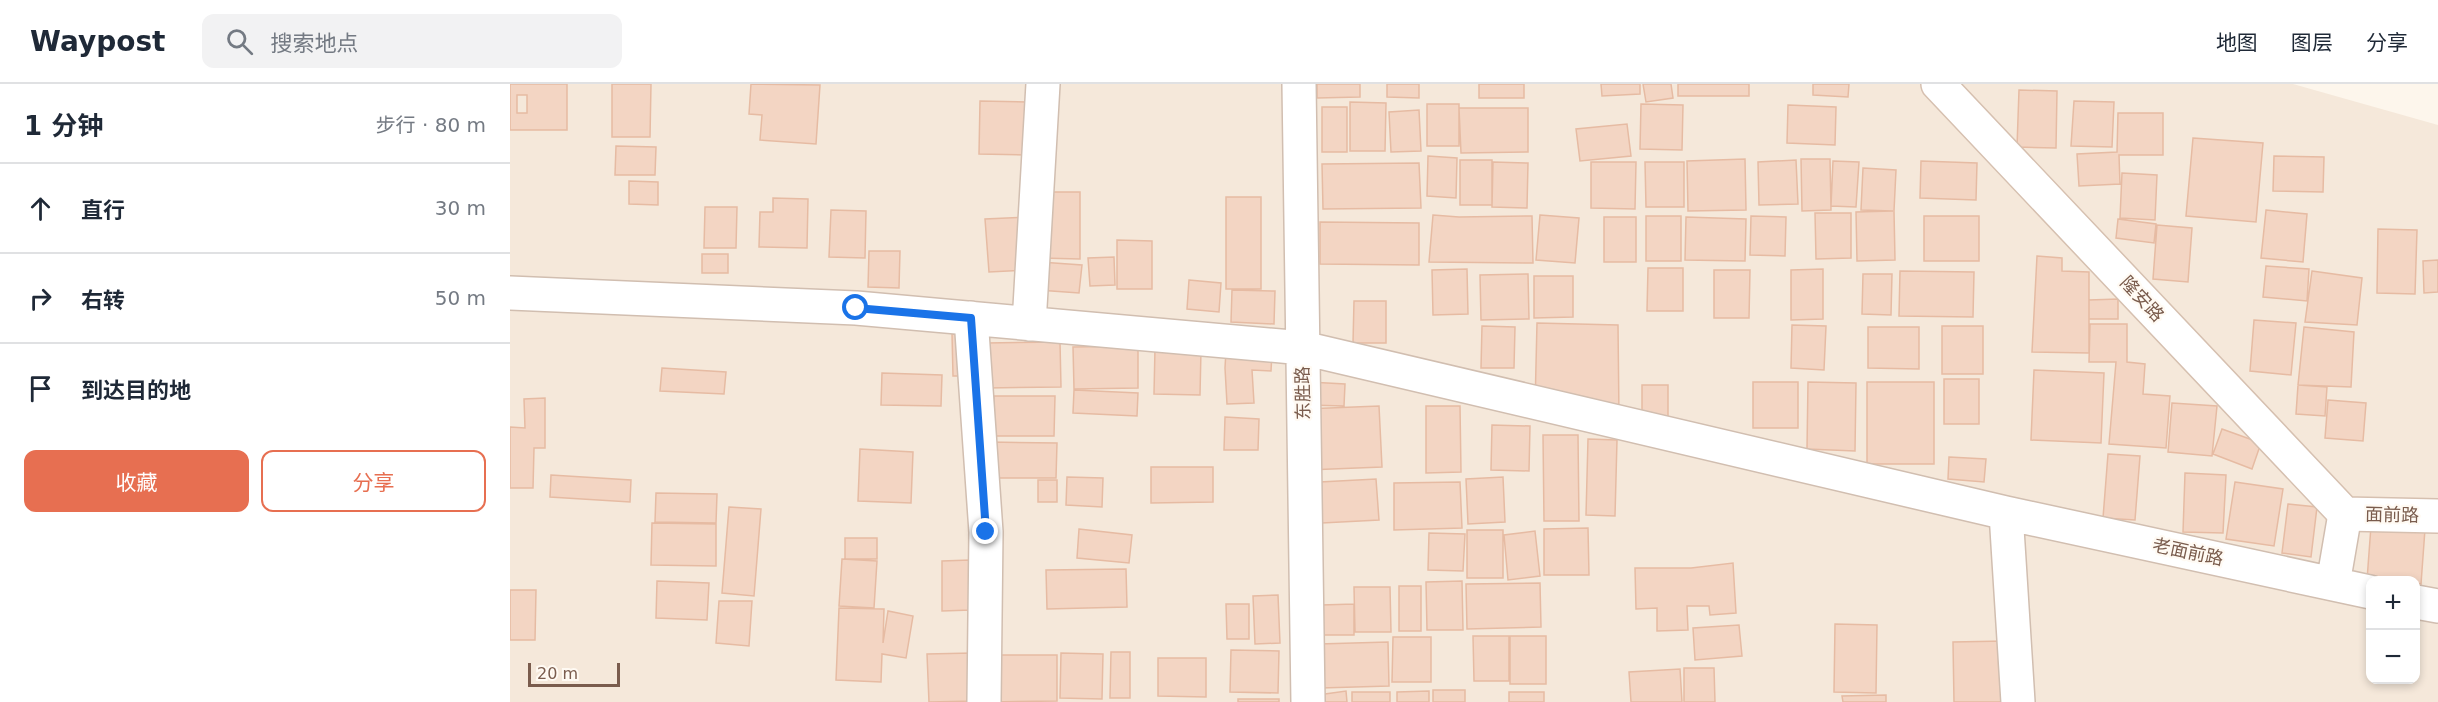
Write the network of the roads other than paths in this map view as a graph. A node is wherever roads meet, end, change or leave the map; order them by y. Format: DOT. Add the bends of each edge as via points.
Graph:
graph roads {
  1 [pos="1043,84"];
  2 [pos="1299,84"];
  3 [pos="1938,84"];
  4 [pos="510,293"];
  5 [pos="971,318"];
  6 [pos="1029,324"];
  7 [pos="1303,348"];
  8 [pos="2006,513"];
  9 [pos="2345,514"];
  10 [pos="2438,516"];
  11 [pos="2333,584"];
  12 [pos="2366,591"];
  13 [pos="2420,603"];
  14 [pos="2438,606"];
  15 [pos="984,702"];
  16 [pos="1308,702"];
  17 [pos="2018,702"];
  1 -- 6 [label="street"];
  2 -- 7 [label="street, 东胜路"];
  3 -- 9 [label="street, 隆安路"];
  4 -- 5 [label="street, 老面前路" via="856,308"];
  5 -- 6 [label="street, 老面前路"];
  5 -- 15 [label="street" via="986,532"];
  6 -- 7 [label="street, 老面前路"];
  7 -- 8 [label="street, 老面前路"];
  7 -- 16 [label="street, 东胜路"];
  8 -- 11 [label="street, 老面前路"];
  8 -- 17 [label="street"];
  9 -- 10 [label="street, 面前路"];
  9 -- 11 [label="street"];
  11 -- 12 [label="street, 老面前路"];
  13 -- 14 [label="street"];
}
